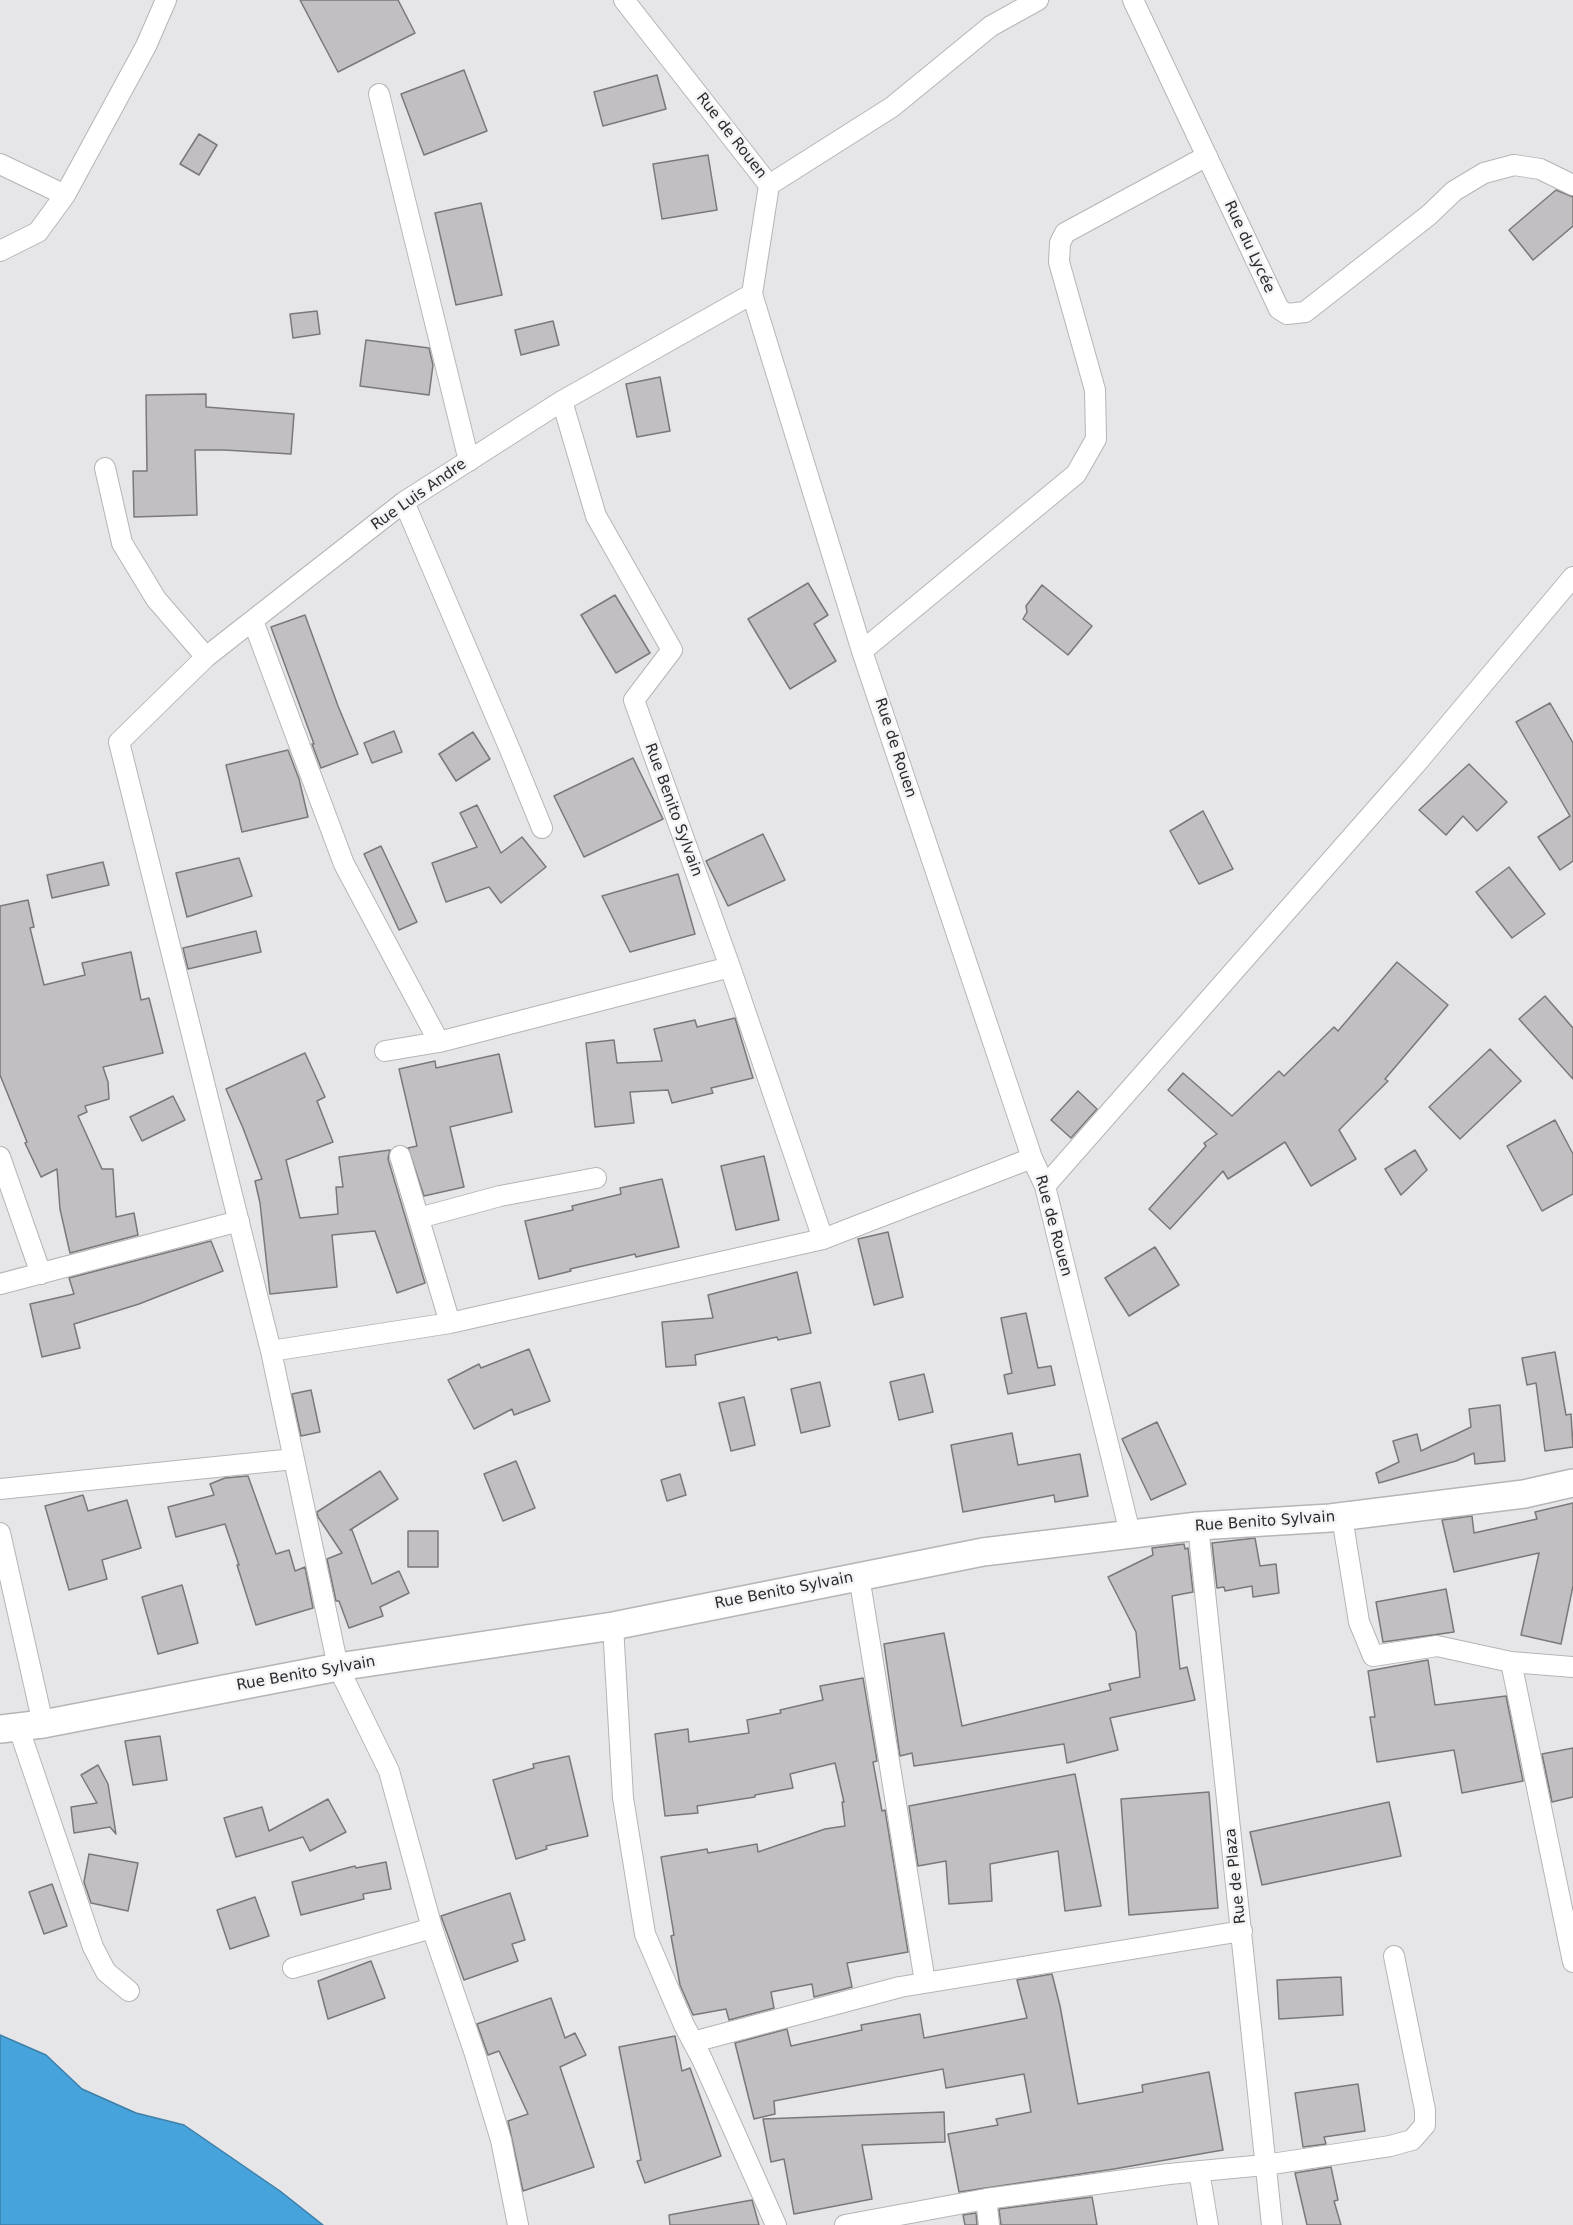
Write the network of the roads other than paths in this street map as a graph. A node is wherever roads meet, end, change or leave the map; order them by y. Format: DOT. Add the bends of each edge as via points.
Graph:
graph roads {
  1 [pos="166,0"];
  2 [pos="624,0"];
  3 [pos="1038,0"];
  4 [pos="1133,0"];
  5 [pos="379,94"];
  6 [pos="1207,156"];
  7 [pos="0,164"];
  8 [pos="769,185"];
  9 [pos="1573,185"];
  10 [pos="65,195"];
  11 [pos="0,251"];
  12 [pos="752,294"];
  13 [pos="562,401"];
  14 [pos="469,461"];
  15 [pos="105,468"];
  16 [pos="405,502"];
  17 [pos="1573,576"];
  18 [pos="253,621"];
  19 [pos="862,651"];
  20 [pos="206,657"];
  21 [pos="542,828"];
  22 [pos="730,967"];
  23 [pos="439,1042"];
  24 [pos="385,1051"];
  25 [pos="400,1156"];
  26 [pos="0,1158"];
  27 [pos="1032,1158"];
  28 [pos="596,1178"];
  29 [pos="1044,1186"];
  30 [pos="418,1218"];
  31 [pos="239,1221"];
  32 [pos="824,1239"];
  33 [pos="41,1275"];
  34 [pos="0,1284"];
  35 [pos="450,1323"];
  36 [pos="271,1351"];
  37 [pos="294,1459"];
  38 [pos="1573,1483"];
  39 [pos="0,1489"];
  40 [pos="1342,1517"];
  41 [pos="1198,1526"];
  42 [pos="0,1533"];
  43 [pos="1130,1533"];
  44 [pos="859,1576"];
  45 [pos="613,1626"];
  46 [pos="1511,1662"];
  47 [pos="338,1666"];
  48 [pos="1573,1667"];
  49 [pos="21,1727"];
  50 [pos="1564,1872"];
  51 [pos="432,1928"];
  52 [pos="1242,1931"];
  53 [pos="1394,1956"];
  54 [pos="1573,1962"];
  55 [pos="293,1968"];
  56 [pos="925,1982"];
  57 [pos="129,1991"];
  58 [pos="693,2042"];
  59 [pos="1265,2165"];
  60 [pos="1199,2172"];
  61 [pos="986,2199"];
  62 [pos="518,2225"];
  63 [pos="776,2225"];
  64 [pos="845,2225"];
  65 [pos="989,2225"];
  66 [pos="1208,2225"];
  67 [pos="1272,2225"];
  1 -- 10 [label="street" via="146,46"];
  2 -- 8 [label="street, Rue de Rouen"];
  3 -- 8 [label="street" via="991,26 892,107"];
  4 -- 6 [label="street, Rue du Lycée"];
  5 -- 14 [label="street"];
  6 -- 9 [label="street, Rue du Lycée" via="1279,309 1287,314 1305,312 1454,191 1484,172 1514,165 1540,169"];
  6 -- 19 [label="street" via="1065,233 1060,243 1059,262 1095,390 1096,440 1076,474"];
  7 -- 10 [label="street"];
  8 -- 12 [label="street, Rue de Rouen"];
  10 -- 11 [label="street" via="38,232"];
  12 -- 13 [label="street, Rue Luis Andre"];
  12 -- 19 [label="street, Rue de Rouen"];
  13 -- 14 [label="street, Rue Luis Andre"];
  13 -- 22 [label="street, Rue Benito Sylvain" via="596,516 672,650 634,700"];
  14 -- 16 [label="street, Rue Luis Andre"];
  15 -- 20 [label="street" via="122,543 156,599"];
  16 -- 18 [label="street, Rue Luis Andre"];
  16 -- 21 [label="street"];
  17 -- 29 [label="street" via="1407,774"];
  18 -- 20 [label="street, Rue Luis Andre"];
  18 -- 23 [label="street" via="344,864"];
  19 -- 27 [label="street, Rue de Rouen"];
  20 -- 31 [label="street, Rue Luis Andre" via="119,742"];
  22 -- 23 [label="street"];
  22 -- 32 [label="street, Rue Benito Sylvain"];
  23 -- 24 [label="street"];
  25 -- 30 [label="street"];
  26 -- 33 [label="street"];
  27 -- 29 [label="street, Rue de Rouen"];
  27 -- 32 [label="street"];
  28 -- 30 [label="street" via="500,1196"];
  29 -- 43 [label="street, Rue de Rouen"];
  30 -- 35 [label="street"];
  31 -- 33 [label="street"];
  31 -- 36 [label="street"];
  32 -- 35 [label="street"];
  33 -- 34 [label="street"];
  35 -- 36 [label="street"];
  36 -- 37 [label="street"];
  37 -- 39 [label="street"];
  37 -- 47 [label="street"];
  38 -- 40 [label="main road, Rue Benito Sylvain" via="1524,1494"];
  40 -- 41 [label="main road, Rue Benito Sylvain"];
  40 -- 46 [label="street" via="1359,1622 1373,1656 1437,1646"];
  41 -- 43 [label="main road, Rue Benito Sylvain"];
  41 -- 52 [label="street, Rue de Plaza"];
  42 -- 49 [label="street"];
  43 -- 44 [label="main road, Rue Benito Sylvain" via="983,1552"];
  44 -- 45 [label="main road, Rue Benito Sylvain"];
  44 -- 56 [label="street"];
  45 -- 47 [label="main road, Rue Benito Sylvain"];
  45 -- 58 [label="street" via="623,1798 645,1934"];
  46 -- 48 [label="street"];
  46 -- 50 [label="street"];
  47 -- 49 [label="main road, Rue Benito Sylvain"];
  47 -- 51 [label="street" via="389,1771"];
  49 -- 57 [label="street" via="93,1947 106,1972"];
  50 -- 54 [label="street"];
  51 -- 55 [label="street"];
  51 -- 62 [label="street" via="501,2140"];
  52 -- 56 [label="street"];
  52 -- 59 [label="street, Rue de Plaza"];
  53 -- 59 [label="street" via="1425,2125 1412,2140 1390,2146"];
  56 -- 58 [label="street"];
  58 -- 63 [label="street"];
  59 -- 60 [label="street"];
  59 -- 67 [label="street, Rue de Plaza"];
  60 -- 61 [label="street"];
  60 -- 66 [label="street"];
  61 -- 64 [label="street"];
  61 -- 65 [label="street"];
}
